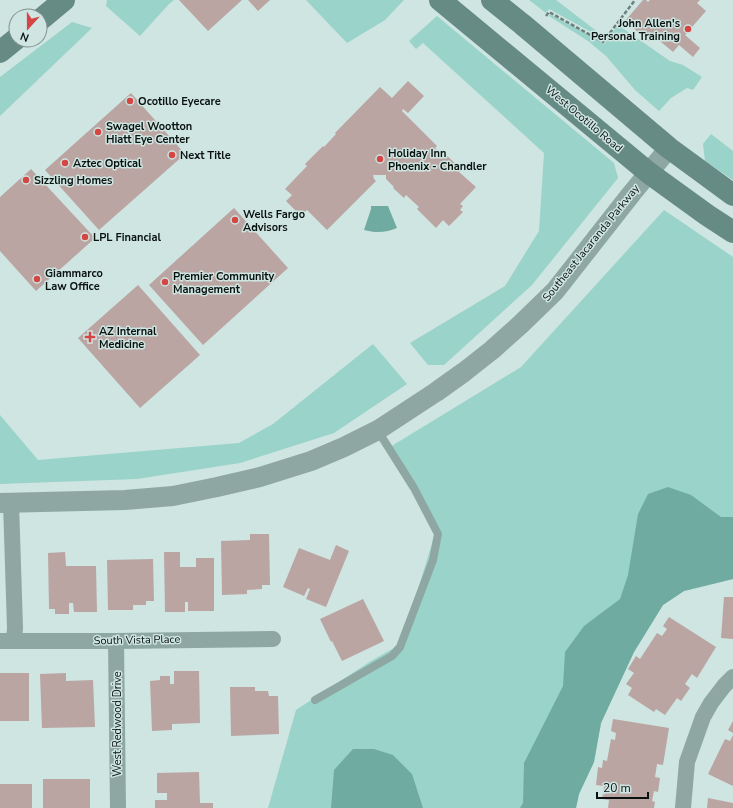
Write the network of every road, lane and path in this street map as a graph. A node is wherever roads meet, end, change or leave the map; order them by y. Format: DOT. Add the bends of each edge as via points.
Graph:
graph roads {
  1 [pos="64,0"];
  2 [pos="440,0"];
  3 [pos="492,0"];
  4 [pos="635,0"];
  5 [pos="48,13"];
  6 [pos="546,16"];
  7 [pos="8,46"];
  8 [pos="0,52"];
  9 [pos="669,148"];
  10 [pos="649,173"];
  11 [pos="733,195"];
  12 [pos="733,232"];
  13 [pos="378,430"];
  14 [pos="6,503"];
  15 [pos="273,639"];
  16 [pos="7,641"];
  17 [pos="116,641"];
  18 [pos="733,677"];
  19 [pos="315,700"];
  20 [pos="118,808"];
  21 [pos="683,808"];
  1 -- 5 [label="main road"];
  2 -- 10 [label="main road, West Ocotillo Road"];
  3 -- 9 [label="main road"];
  4 -- 6 [label="path" via="603,42 549,12"];
  7 -- 8 [label="main road"];
  9 -- 10 [label="street, Southeast Jacaranda Parkway"];
  9 -- 11 [label="main road"];
  10 -- 12 [label="main road, West Ocotillo Road"];
  10 -- 13 [label="street, Southeast Jacaranda Parkway" via="555,291 521,324 464,372"];
  13 -- 14 [label="street, Southeast Jacaranda Parkway" via="311,461 260,477 174,496"];
  13 -- 19 [label="lane" via="414,488 438,534 433,560 400,646 392,656"];
  14 -- 16 [label="street" via="15,628"];
  15 -- 17 [label="street, South Vista Place"];
  16 -- 17 [label="street, South Vista Place"];
  17 -- 20 [label="street, West Redwood Drive"];
  18 -- 21 [label="street" via="702,717 687,762"];
}
